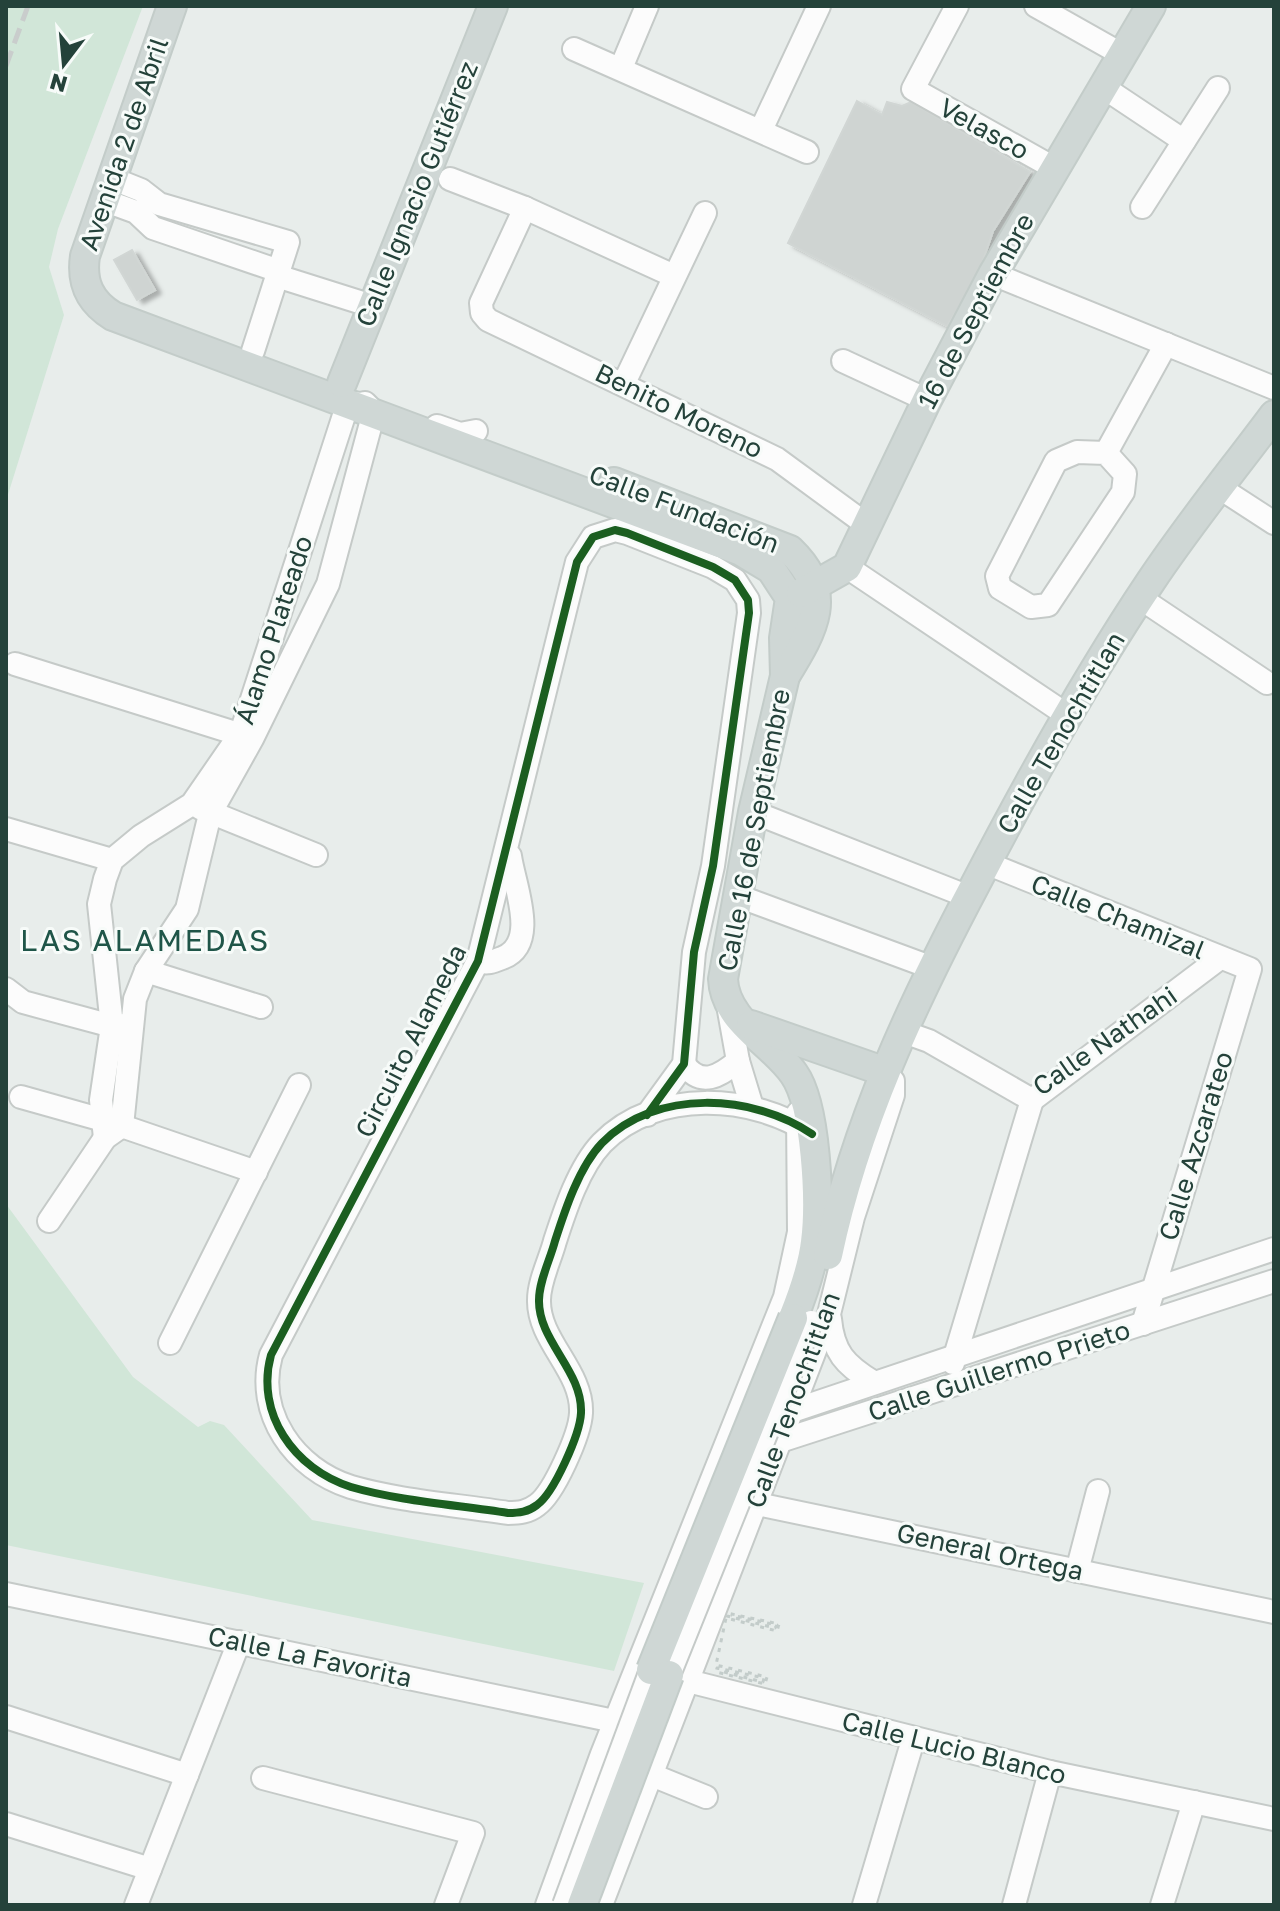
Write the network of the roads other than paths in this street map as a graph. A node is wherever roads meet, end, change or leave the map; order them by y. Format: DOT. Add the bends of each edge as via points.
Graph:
graph roads {
  1 [pos="172,6"];
  2 [pos="493,6"];
  3 [pos="647,6"];
  4 [pos="819,6"];
  5 [pos="957,6"];
  6 [pos="1036,6"];
  7 [pos="1151,6"];
  8 [pos="574,49"];
  9 [pos="1123,55"];
  10 [pos="621,68"];
  11 [pos="1103,87"];
  12 [pos="1218,88"];
  13 [pos="761,130"];
  14 [pos="1184,141"];
  15 [pos="807,152"];
  16 [pos="1054,168"];
  17 [pos="450,179"];
  18 [pos="107,189"];
  19 [pos="1142,207"];
  20 [pos="525,208"];
  21 [pos="705,213"];
  22 [pos="278,274"];
  23 [pos="993,274"];
  24 [pos="674,276"];
  25 [pos="85,283"];
  26 [pos="372,306"];
  27 [pos="1166,344"];
  28 [pos="255,360"];
  29 [pos="843,361"];
  30 [pos="624,383"];
  31 [pos="1274,388"];
  32 [pos="927,400"];
  33 [pos="358,401"];
  34 [pos="1274,415"];
  35 [pos="1106,453"];
  36 [pos="1220,488"];
  37 [pos="1274,523"];
  38 [pos="867,525"];
  39 [pos="847,567"];
  40 [pos="817,585"];
  41 [pos="790,598"];
  42 [pos="1140,598"];
  43 [pos="15,664"];
  44 [pos="785,676"];
  45 [pos="1267,683"];
  46 [pos="1067,715"];
  47 [pos="247,736"];
  48 [pos="201,809"];
  49 [pos="753,812"];
  50 [pos="6,829"];
  51 [pos="508,843"];
  52 [pos="316,855"];
  53 [pos="112,860"];
  54 [pos="986,863"];
  55 [pos="738,896"];
  56 [pos="969,897"];
  57 [pos="1220,958"];
  58 [pos="478,961"];
  59 [pos="930,967"];
  60 [pos="1250,969"];
  61 [pos="146,971"];
  62 [pos="6,989"];
  63 [pos="261,1007"];
  64 [pos="737,1015"];
  65 [pos="122,1026"];
  66 [pos="901,1031"];
  67 [pos="827,1052"];
  68 [pos="738,1061"];
  69 [pos="684,1064"];
  70 [pos="883,1071"];
  71 [pos="798,1080"];
  72 [pos="299,1085"];
  73 [pos="21,1097"];
  74 [pos="1032,1100"];
  75 [pos="752,1107"];
  76 [pos="647,1115"];
  77 [pos="109,1128"];
  78 [pos="804,1129"];
  79 [pos="256,1172"];
  80 [pos="49,1221"];
  81 [pos="1274,1249"];
  82 [pos="1274,1281"];
  83 [pos="1153,1290"];
  84 [pos="811,1318"];
  85 [pos="1143,1324"];
  86 [pos="170,1343"];
  87 [pos="955,1355"];
  88 [pos="873,1382"];
  89 [pos="948,1388"];
  90 [pos="793,1412"];
  91 [pos="734,1420"];
  92 [pos="780,1443"];
  93 [pos="722,1450"];
  94 [pos="1098,1491"];
  95 [pos="706,1493"];
  96 [pos="755,1503"];
  97 [pos="1077,1571"];
  98 [pos="6,1594"];
  99 [pos="1274,1612"];
  100 [pos="239,1642"];
  101 [pos="661,1673"];
  102 [pos="6,1717"];
  103 [pos="614,1721"];
  104 [pos="913,1740"];
  105 [pos="602,1754"];
  106 [pos="1050,1772"];
  107 [pos="651,1774"];
  108 [pos="187,1775"];
  109 [pos="263,1778"];
  110 [pos="706,1797"];
  111 [pos="1194,1802"];
  112 [pos="1274,1819"];
  113 [pos="6,1824"];
  114 [pos="150,1869"];
  115 [pos="136,1905"];
  116 [pos="446,1905"];
  117 [pos="547,1905"];
  118 [pos="564,1905"];
  119 [pos="582,1905"];
  120 [pos="601,1905"];
  121 [pos="864,1905"];
  122 [pos="1014,1905"];
  123 [pos="1162,1905"];
  1 -- 18 [label="main road, Avenida 2 de Abril"];
  2 -- 26 [label="main road, Calle Ignacio Gutiérrez"];
  3 -- 10 [label="street"];
  4 -- 13 [label="street"];
  5 -- 16 [label="street, Velasco" via="913,89"];
  6 -- 9 [label="street"];
  7 -- 9 [label="main road, 16 de Septiembre"];
  8 -- 10 [label="street"];
  9 -- 11 [label="main road, 16 de Septiembre"];
  10 -- 13 [label="street"];
  11 -- 14 [label="street"];
  11 -- 16 [label="main road, 16 de Septiembre"];
  12 -- 14 [label="street"];
  13 -- 15 [label="street"];
  14 -- 19 [label="street"];
  16 -- 23 [label="main road, 16 de Septiembre"];
  17 -- 20 [label="street"];
  18 -- 22 [label="street" via="153,228"];
  18 -- 22 [label="street" via="141,190 159,204 288,242"];
  18 -- 25 [label="main road, Avenida 2 de Abril" via="85,256"];
  20 -- 24 [label="street"];
  20 -- 30 [label="street, Benito Moreno" via="481,303 482,313"];
  21 -- 24 [label="street"];
  22 -- 26 [label="street"];
  22 -- 28 [label="street"];
  23 -- 27 [label="street"];
  23 -- 32 [label="main road, 16 de Septiembre"];
  24 -- 30 [label="street"];
  25 -- 28 [label="main road, Calle Fundación"];
  26 -- 33 [label="main road, Calle Ignacio Gutiérrez"];
  27 -- 31 [label="street"];
  27 -- 35 [label="street"];
  28 -- 33 [label="main road, Calle Fundación"];
  29 -- 32 [label="street"];
  30 -- 38 [label="street, Benito Moreno" via="777,459"];
  32 -- 38 [label="main road, 16 de Septiembre"];
  33 -- 40 [label="main road, Calle Fundación" via="476,431 790,550"];
  33 -- 41 [label="main road, Calle Fundación" via="741,551 771,569"];
  33 -- 47 [label="street, Álamo Plateado"];
  33 -- 47 [label="street, Álamo Plateado" via="328,584"];
  34 -- 36 [label="main road, Calle Tenochtitlan"];
  35 -- 35 [label="street" via="1077,452 1056,461 997,576 1000,588 1031,607 1048,605 1123,492 1125,474"];
  36 -- 37 [label="street"];
  36 -- 42 [label="main road, Calle Tenochtitlan"];
  38 -- 39 [label="main road, 16 de Septiembre"];
  39 -- 40 [label="main road"];
  39 -- 46 [label="street"];
  40 -- 41 [label="main road"];
  40 -- 44 [label="main road" via="816,610 805,644"];
  41 -- 44 [label="main road"];
  42 -- 45 [label="street"];
  42 -- 46 [label="main road, Calle Tenochtitlan"];
  43 -- 47 [label="street"];
  44 -- 49 [label="main road, Calle 16 de Septiembre"];
  46 -- 54 [label="main road, Calle Tenochtitlan"];
  47 -- 48 [label="street, Álamo Plateado"];
  48 -- 52 [label="street"];
  48 -- 53 [label="street, Álamo Plateado" via="141,836"];
  48 -- 61 [label="street" via="187,909"];
  49 -- 55 [label="main road, Calle 16 de Septiembre"];
  49 -- 56 [label="street"];
  50 -- 53 [label="street"];
  51 -- 58 [label="street, Circuito Alameda"];
  51 -- 58 [label="street" via="524,929 519,946 509,955"];
  51 -- 69 [label="street, Circuito Alameda" via="577,562 593,537 615,530 627,533 735,580 748,600 748,627 713,866 694,952"];
  53 -- 65 [label="street" via="99,904"];
  54 -- 56 [label="main road, Calle Tenochtitlan"];
  54 -- 57 [label="street, Calle Chamizal"];
  55 -- 59 [label="street"];
  55 -- 64 [label="main road, Calle 16 de Septiembre" via="723,979"];
  56 -- 59 [label="main road, Calle Tenochtitlan"];
  57 -- 60 [label="street, Calle Chamizal"];
  57 -- 74 [label="street, Calle Nathahi"];
  58 -- 76 [label="street, Circuito Alameda" via="271,1355 266,1388 270,1413 307,1462 352,1487 508,1513 529,1510 548,1496 581,1415 575,1382 545,1326 540,1291 559,1229 593,1154 622,1127"];
  59 -- 66 [label="main road, Calle Tenochtitlan"];
  60 -- 83 [label="street, Calle Azcarateo"];
  61 -- 63 [label="street"];
  61 -- 65 [label="street"];
  62 -- 65 [label="street" via="23,1002"];
  64 -- 67 [label="main road"];
  64 -- 68 [label="street"];
  64 -- 71 [label="main road"];
  65 -- 77 [label="street"];
  66 -- 70 [label="main road, Calle Tenochtitlan"];
  66 -- 74 [label="street, Calle Nathahi" via="929,1041"];
  67 -- 70 [label="main road"];
  67 -- 71 [label="street" via="808,1058"];
  68 -- 69 [label="street" via="720,1076 706,1078"];
  68 -- 75 [label="street"];
  69 -- 76 [label="street, Circuito Alameda"];
  70 -- 84 [label="main road, Calle Tenochtitlan" via="837,1211"];
  71 -- 78 [label="main road"];
  72 -- 79 [label="street"];
  73 -- 77 [label="street"];
  74 -- 87 [label="street"];
  75 -- 76 [label="street, Circuito Alameda" via="705,1103"];
  75 -- 78 [label="street, Circuito Alameda"];
  77 -- 79 [label="street"];
  77 -- 80 [label="street"];
  78 -- 84 [label="main road" via="816,1241 808,1279"];
  78 -- 91 [label="street, Calle Tenochtitlan" via="795,1261"];
  79 -- 86 [label="street"];
  81 -- 83 [label="street, Calle Guillermo Prieto"];
  82 -- 85 [label="street, Calle Guillermo Prieto"];
  83 -- 85 [label="street, Calle Azcarateo"];
  83 -- 87 [label="street, Calle Guillermo Prieto"];
  84 -- 88 [label="street" via="847,1366"];
  84 -- 90 [label="street, Calle Tenochtitlan"];
  84 -- 101 [label="main road, Calle Tenochtitlan, bridge"];
  85 -- 89 [label="street, Calle Guillermo Prieto"];
  87 -- 88 [label="street, Calle Guillermo Prieto"];
  87 -- 89 [label="street"];
  88 -- 90 [label="street, Calle Guillermo Prieto"];
  89 -- 92 [label="street, Calle Guillermo Prieto"];
  90 -- 91 [label="street, Calle Guillermo Prieto"];
  90 -- 92 [label="street, Calle Tenochtitlan"];
  91 -- 93 [label="street, Calle Tenochtitlan"];
  92 -- 93 [label="street, Calle Guillermo Prieto"];
  92 -- 96 [label="street, Calle Tenochtitlan"];
  93 -- 95 [label="street, Calle Tenochtitlan"];
  94 -- 97 [label="street"];
  95 -- 96 [label="street, General Ortega"];
  95 -- 101 [label="street, Calle Tenochtitlan"];
  96 -- 97 [label="street, General Ortega"];
  96 -- 101 [label="street, Calle Tenochtitlan"];
  97 -- 99 [label="street, General Ortega"];
  98 -- 100 [label="street, Calle La Favorita"];
  100 -- 103 [label="street, Calle La Favorita"];
  100 -- 108 [label="street"];
  101 -- 103 [label="street"];
  101 -- 104 [label="street, Calle Lucio Blanco"];
  101 -- 107 [label="street"];
  101 -- 118 [label="street, bridge"];
  101 -- 119 [label="main road, bridge"];
  102 -- 108 [label="street"];
  103 -- 105 [label="street"];
  104 -- 106 [label="street, Calle Lucio Blanco"];
  104 -- 121 [label="street"];
  105 -- 107 [label="street"];
  105 -- 117 [label="street"];
  106 -- 111 [label="street, Calle Lucio Blanco"];
  106 -- 122 [label="street"];
  107 -- 110 [label="street"];
  107 -- 120 [label="street"];
  108 -- 114 [label="street"];
  109 -- 116 [label="street" via="473,1833"];
  111 -- 112 [label="street, Calle Lucio Blanco"];
  111 -- 123 [label="street"];
  113 -- 114 [label="street"];
  114 -- 115 [label="street"];
}
